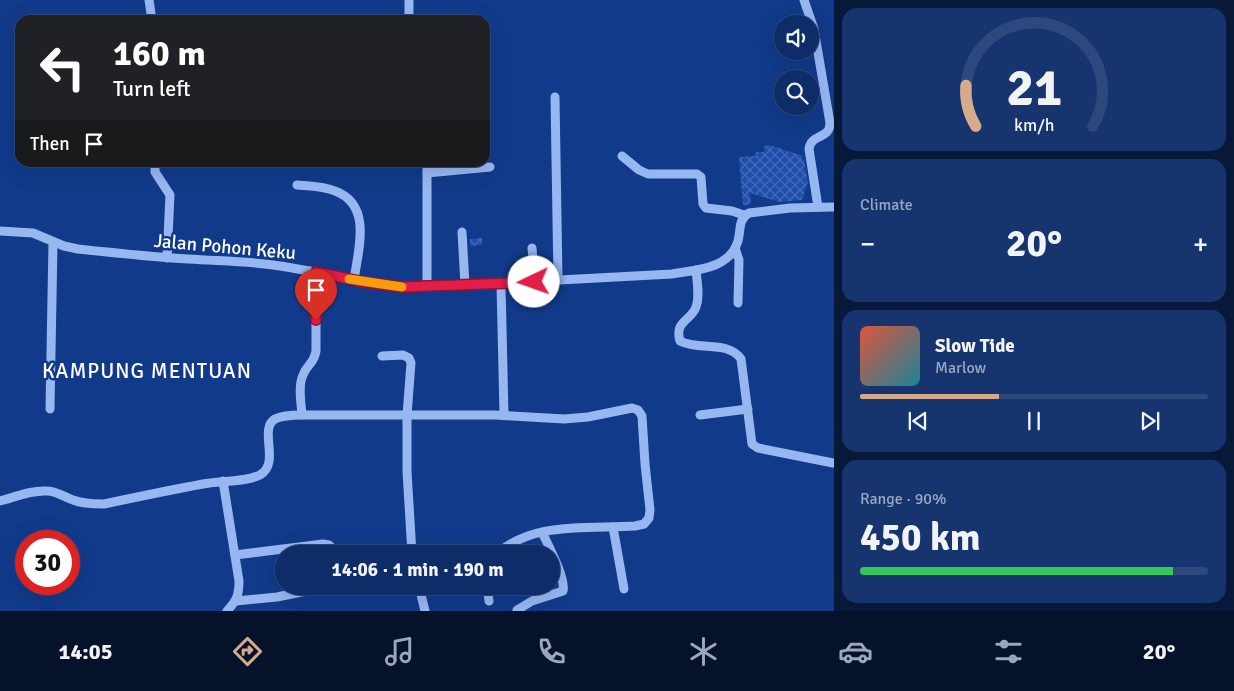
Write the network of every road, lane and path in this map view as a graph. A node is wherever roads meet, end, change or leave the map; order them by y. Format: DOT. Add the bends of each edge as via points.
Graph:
graph roads {
  1 [pos="149,0"];
  2 [pos="408,0"];
  3 [pos="804,0"];
  4 [pos="151,15"];
  5 [pos="409,15"];
  6 [pos="555,97"];
  7 [pos="622,156"];
  8 [pos="156,167"];
  9 [pos="427,167"];
  10 [pos="490,167"];
  11 [pos="427,173"];
  12 [pos="297,185"];
  13 [pos="818,207"];
  14 [pos="834,207"];
  15 [pos="744,215"];
  16 [pos="0,231"];
  17 [pos="462,232"];
  18 [pos="52,242"];
  19 [pos="532,248"];
  20 [pos="735,248"];
  21 [pos="167,258"];
  22 [pos="696,270"];
  23 [pos="316,272"];
  24 [pos="354,280"];
  25 [pos="558,280"];
  26 [pos="534,282"];
  27 [pos="501,284"];
  28 [pos="466,286"];
  29 [pos="427,287"];
  30 [pos="738,302"];
  31 [pos="382,356"];
  32 [pos="50,409"];
  33 [pos="748,409"];
  34 [pos="302,415"];
  35 [pos="406,415"];
  36 [pos="504,415"];
  37 [pos="700,416"];
  38 [pos="833,463"];
  39 [pos="224,481"];
  40 [pos="0,501"];
  41 [pos="613,527"];
  42 [pos="542,532"];
  43 [pos="315,545"];
  44 [pos="329,545"];
  45 [pos="411,545"];
  46 [pos="509,545"];
  47 [pos="275,550"];
  48 [pos="235,555"];
  49 [pos="624,589"];
  50 [pos="287,595"];
  51 [pos="421,595"];
  52 [pos="488,595"];
  53 [pos="236,601"];
  54 [pos="489,601"];
  55 [pos="517,610"];
  56 [pos="228,611"];
  57 [pos="425,611"];
  1 -- 4 [label="street"];
  2 -- 5 [label="street"];
  3 -- 13 [label="street" via="814,29 830,123 827,133 814,139 809,150"];
  6 -- 25 [label="street"];
  7 -- 15 [label="street" via="648,174 697,174 701,177 706,208"];
  8 -- 21 [label="street" via="170,195"];
  9 -- 11 [label="street"];
  10 -- 11 [label="street"];
  11 -- 29 [label="street"];
  12 -- 24 [label="street" via="334,190 352,202 359,213 361,225"];
  13 -- 14 [label="street"];
  13 -- 15 [label="street"];
  15 -- 20 [label="street"];
  16 -- 18 [label="street, Jalan Pohon Keku" via="33,233"];
  17 -- 28 [label="street"];
  18 -- 21 [label="street, Jalan Pohon Keku" via="78,249"];
  18 -- 32 [label="street"];
  19 -- 26 [label="street"];
  20 -- 22 [label="street, Jalan Pohon Keku" via="721,263"];
  20 -- 30 [label="street" via="739,260"];
  21 -- 23 [label="street, Jalan Pohon Keku" via="266,264"];
  22 -- 25 [label="street, Jalan Pohon Keku"];
  22 -- 33 [label="street" via="696,309 680,327 678,336 687,345 738,353"];
  23 -- 24 [label="street, Jalan Pohon Keku"];
  23 -- 34 [label="street" via="316,351 315,359 305,370 300,384"];
  24 -- 29 [label="street, Jalan Pohon Keku"];
  25 -- 26 [label="street, Jalan Pohon Keku"];
  26 -- 27 [label="street, Jalan Pohon Keku"];
  27 -- 28 [label="street, Jalan Pohon Keku"];
  27 -- 36 [label="street"];
  28 -- 29 [label="street, Jalan Pohon Keku"];
  31 -- 35 [label="street" via="403,355 409,358"];
  33 -- 37 [label="street"];
  33 -- 38 [label="street" via="752,444 758,448"];
  34 -- 35 [label="street"];
  34 -- 39 [label="street" via="281,418 270,424 269,462 262,474"];
  35 -- 36 [label="street"];
  35 -- 45 [label="street"];
  36 -- 41 [label="street" via="564,419 624,408 638,410 642,416 649,518 644,524"];
  39 -- 40 [label="street" via="104,504 88,504 45,491"];
  39 -- 48 [label="street"];
  41 -- 42 [label="street"];
  41 -- 49 [label="street"];
  42 -- 46 [label="street"];
  42 -- 55 [label="street" via="561,576 563,591 532,601"];
  43 -- 44 [label="street"];
  47 -- 48 [label="street"];
  48 -- 53 [label="street" via="239,581"];
  50 -- 53 [label="street"];
  51 -- 57 [label="street"];
  52 -- 54 [label="street"];
  53 -- 56 [label="street"];
}
